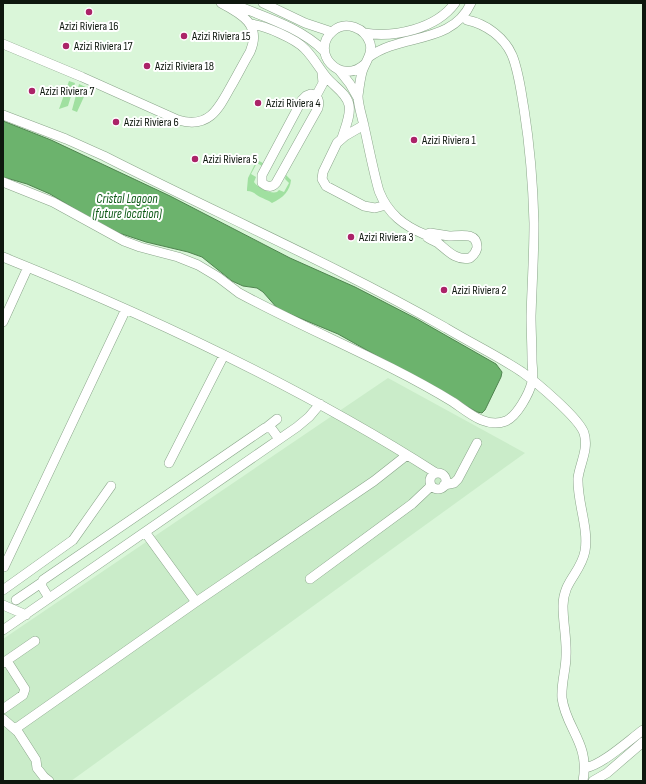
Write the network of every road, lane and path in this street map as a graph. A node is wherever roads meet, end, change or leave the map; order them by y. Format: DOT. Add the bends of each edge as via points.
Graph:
graph roads {
  1 [pos="221,3"];
  2 [pos="232,3"];
  3 [pos="262,3"];
  4 [pos="455,3"];
  5 [pos="471,3"];
  6 [pos="467,20"];
  7 [pos="250,24"];
  8 [pos="332,32"];
  9 [pos="364,33"];
  10 [pos="3,44"];
  11 [pos="324,51"];
  12 [pos="367,60"];
  13 [pos="339,70"];
  14 [pos="322,72"];
  15 [pos="335,86"];
  16 [pos="317,98"];
  17 [pos="358,98"];
  18 [pos="3,115"];
  19 [pos="364,125"];
  20 [pos="342,138"];
  21 [pos="3,182"];
  22 [pos="386,205"];
  23 [pos="426,235"];
  24 [pos="3,257"];
  25 [pos="28,267"];
  26 [pos="126,309"];
  27 [pos="3,322"];
  28 [pos="224,356"];
  29 [pos="533,381"];
  30 [pos="320,404"];
  31 [pos="277,419"];
  32 [pos="267,427"];
  33 [pos="279,440"];
  34 [pos="477,443"];
  35 [pos="407,455"];
  36 [pos="169,463"];
  37 [pos="436,473"];
  38 [pos="111,486"];
  39 [pos="431,486"];
  40 [pos="444,486"];
  41 [pos="145,532"];
  42 [pos="4,567"];
  43 [pos="310,579"];
  44 [pos="41,583"];
  45 [pos="3,590"];
  46 [pos="49,598"];
  47 [pos="16,600"];
  48 [pos="196,602"];
  49 [pos="3,605"];
  50 [pos="26,615"];
  51 [pos="3,630"];
  52 [pos="35,641"];
  53 [pos="5,662"];
  54 [pos="3,709"];
  55 [pos="3,719"];
  56 [pos="15,729"];
  57 [pos="643,730"];
  58 [pos="643,742"];
  59 [pos="585,768"];
  60 [pos="49,781"];
  61 [pos="583,781"];
  62 [pos="593,781"];
  1 -- 7 [label="street" via="240,14"];
  2 -- 11 [label="street" via="301,32"];
  3 -- 8 [label="street" via="305,23"];
  4 -- 9 [label="street" via="442,18 429,25 393,34"];
  5 -- 12 [label="street" via="456,23 445,30 391,45 379,50"];
  6 -- 29 [label="street" via="493,32 504,42 512,56 521,95 529,146 533,198"];
  7 -- 10 [label="street" via="253,34 252,48 220,107 208,117 194,122 178,120"];
  7 -- 14 [label="street" via="263,26 297,42"];
  8 -- 9 [label="street" via="345,26 356,27"];
  8 -- 11 [label="street" via="326,41"];
  9 -- 12 [label="street" via="369,42 370,52"];
  11 -- 13 [label="street" via="331,65"];
  12 -- 13 [label="street" via="353,71"];
  12 -- 17 [label="street"];
  13 -- 17 [label="street"];
  14 -- 15 [label="street"];
  14 -- 16 [label="street" via="322,83"];
  15 -- 16 [label="street"];
  15 -- 20 [label="street" via="347,99 350,107"];
  16 -- 16 [label="street" via="308,95 302,100 262,175 264,185 272,186 276,183 318,108"];
  17 -- 19 [label="street"];
  18 -- 29 [label="street" via="104,156 368,286 507,363"];
  19 -- 20 [label="street"];
  19 -- 22 [label="street" via="377,184"];
  20 -- 22 [label="street" via="335,146 323,172 323,182 364,206 375,208"];
  21 -- 29 [label="street" via="53,202 140,247 198,265 218,276 239,293 402,374 483,421 498,423 511,418 521,406"];
  22 -- 23 [label="street" via="401,222"];
  23 -- 23 [label="street" via="458,257 470,258 476,250 476,243 470,236 429,233"];
  24 -- 25 [label="street"];
  25 -- 26 [label="street"];
  25 -- 27 [label="street"];
  26 -- 28 [label="street"];
  26 -- 42 [label="street"];
  28 -- 30 [label="street"];
  28 -- 36 [label="street"];
  29 -- 59 [label="street" via="573,416 583,431 586,442 578,482 585,551 582,563 566,587 563,599 566,655 562,689 565,709 581,746"];
  30 -- 33 [label="street" via="303,422"];
  30 -- 35 [label="street"];
  31 -- 32 [label="street"];
  32 -- 33 [label="street" via="271,428"];
  32 -- 44 [label="street"];
  33 -- 41 [label="street"];
  34 -- 40 [label="street" via="458,479"];
  35 -- 37 [label="street"];
  35 -- 48 [label="street" via="374,481"];
  37 -- 39 [label="street" via="431,477"];
  37 -- 40 [label="street" via="444,477"];
  38 -- 45 [label="street" via="72,540"];
  39 -- 40 [label="street" via="436,489"];
  39 -- 43 [label="street" via="412,504"];
  41 -- 46 [label="street"];
  41 -- 48 [label="street"];
  44 -- 46 [label="street"];
  44 -- 47 [label="street"];
  46 -- 50 [label="street"];
  48 -- 56 [label="street"];
  49 -- 50 [label="street"];
  50 -- 51 [label="street"];
  52 -- 53 [label="street"];
  53 -- 54 [label="street" via="24,686 25,692 21,698"];
  55 -- 56 [label="street"];
  56 -- 60 [label="street" via="36,760 37,768"];
  57 -- 59 [label="street" via="600,762"];
  58 -- 62 [label="street" via="607,773"];
  59 -- 61 [label="street"];
}
